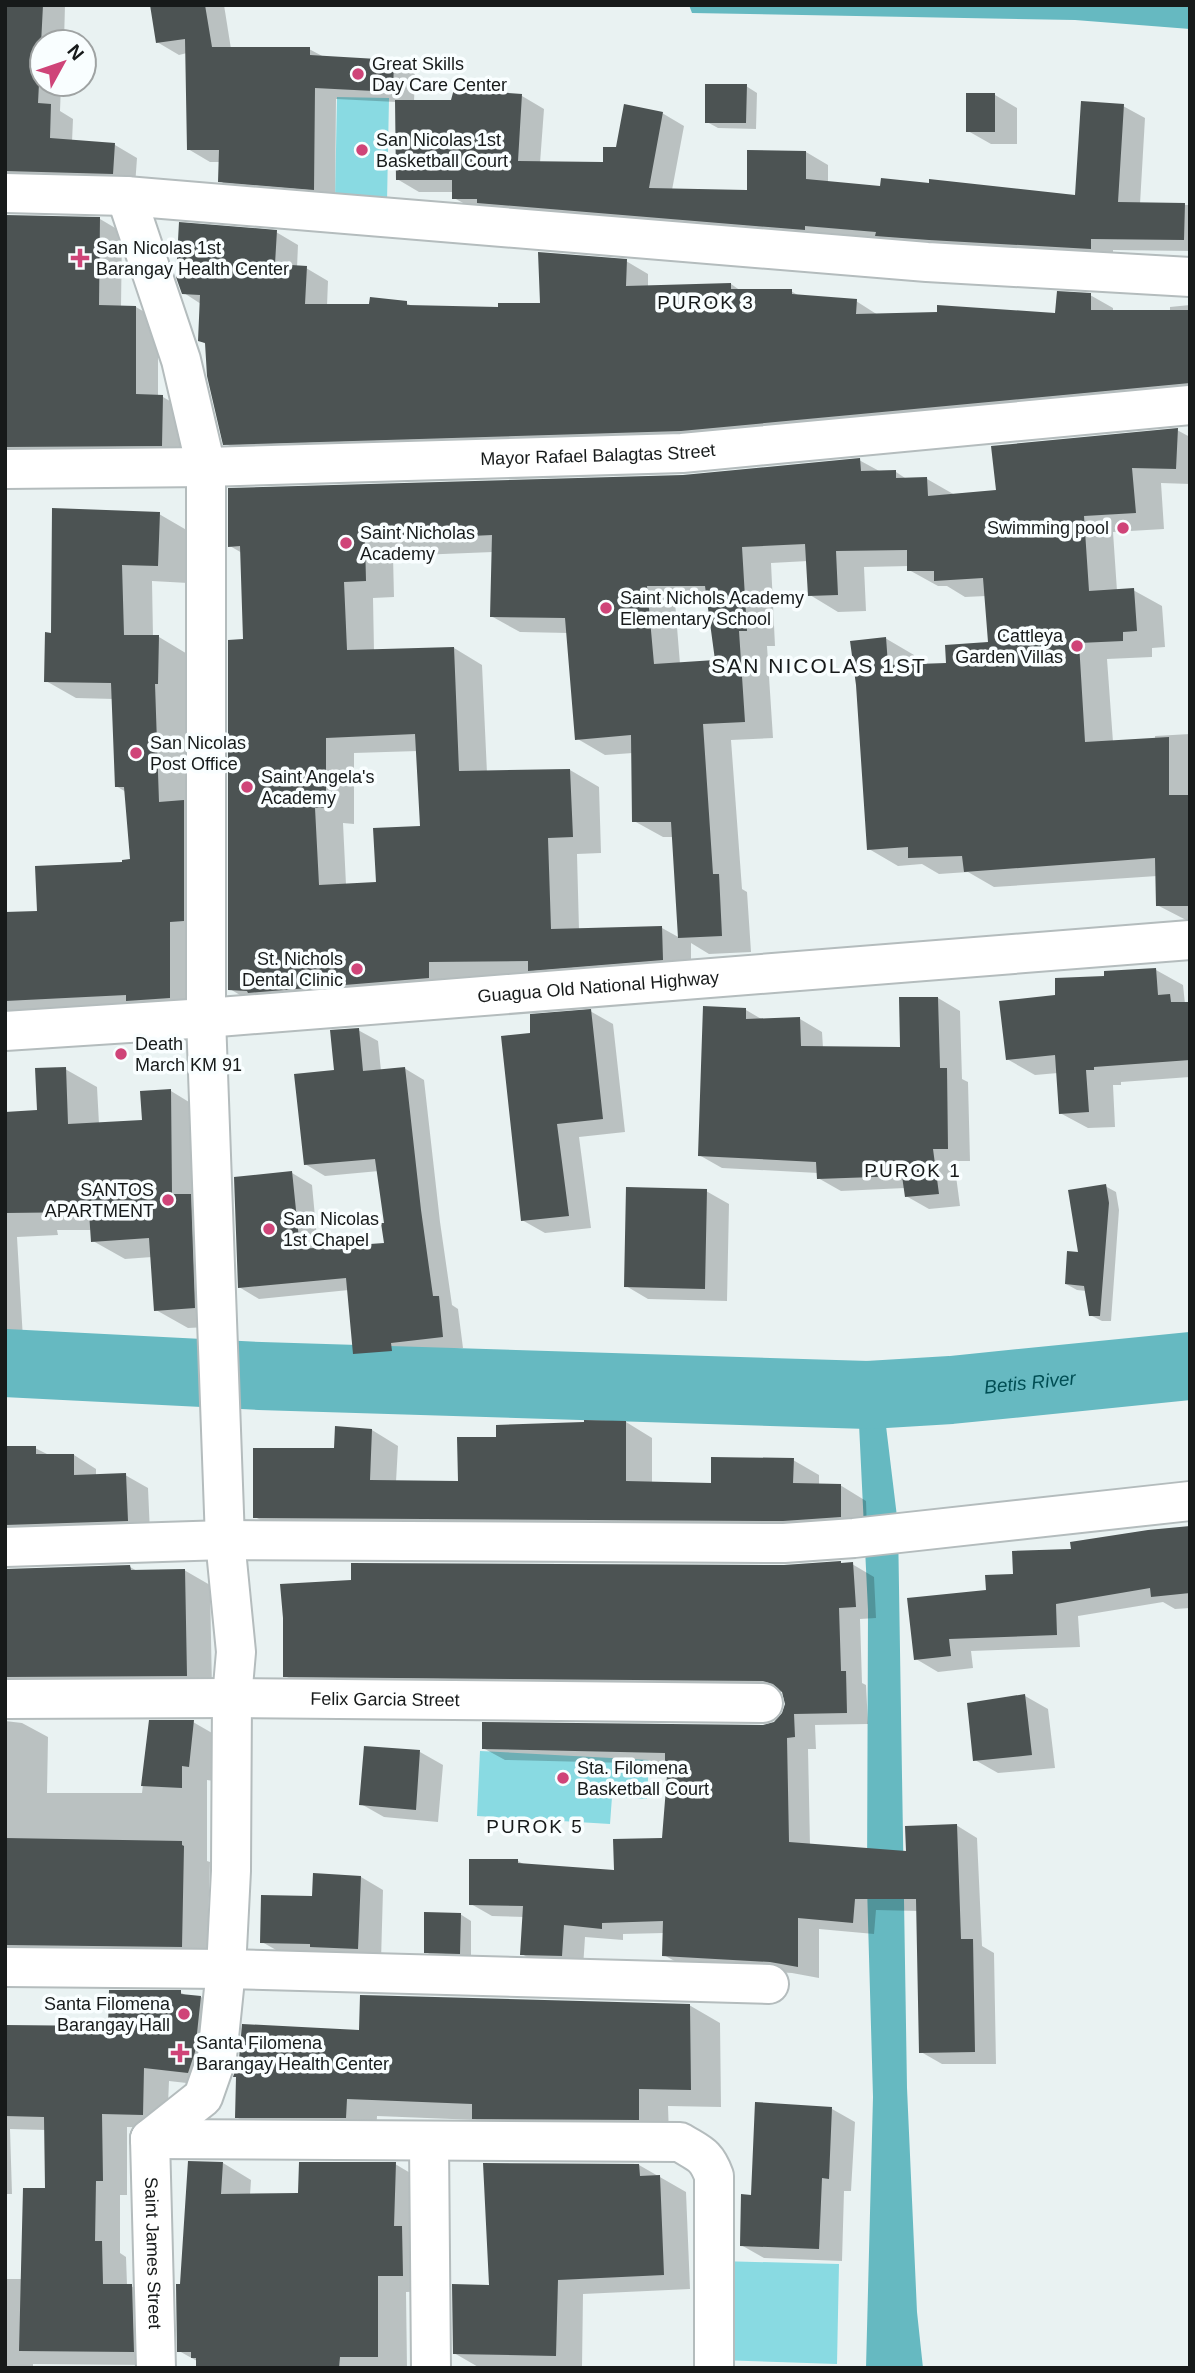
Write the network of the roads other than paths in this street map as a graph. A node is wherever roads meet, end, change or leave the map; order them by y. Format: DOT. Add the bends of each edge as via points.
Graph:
graph roads {
  1 [pos="5,193"];
  2 [pos="126,196"];
  3 [pos="1190,278"];
  4 [pos="1190,405"];
  5 [pos="206,467"];
  6 [pos="5,469"];
  7 [pos="1190,940"];
  8 [pos="206,1018"];
  9 [pos="5,1031"];
  10 [pos="1190,1501"];
  11 [pos="225,1540"];
  12 [pos="5,1547"];
  13 [pos="232,1698"];
  14 [pos="5,1699"];
  15 [pos="763,1703"];
  16 [pos="5,1967"];
  17 [pos="226,1969"];
  18 [pos="769,1984"];
  19 [pos="150,2139"];
  20 [pos="429,2142"];
  21 [pos="156,2368"];
  22 [pos="430,2368"];
  23 [pos="714,2368"];
  1 -- 2 [label="street"];
  2 -- 3 [label="street" via="927,262"];
  2 -- 5 [label="street" via="181,360"];
  4 -- 5 [label="street, Mayor Rafael Balagtas Street" via="682,453"];
  5 -- 6 [label="street, Mayor Rafael Balagtas Street"];
  5 -- 8 [label="street"];
  7 -- 8 [label="street, Guagua Old National Highway"];
  8 -- 9 [label="street, Guagua Old National Highway"];
  8 -- 11 [label="street"];
  10 -- 11 [label="street" via="784,1544"];
  11 -- 12 [label="street"];
  11 -- 13 [label="street" via="236,1652"];
  13 -- 14 [label="street, Felix Garcia Street"];
  13 -- 15 [label="street, Felix Garcia Street"];
  13 -- 17 [label="street"];
  16 -- 17 [label="street"];
  17 -- 18 [label="street"];
  17 -- 19 [label="street" via="217,2057 203,2098"];
  19 -- 20 [label="street"];
  19 -- 21 [label="street, Saint James Street"];
  20 -- 22 [label="street"];
  20 -- 23 [label="street" via="680,2142 703,2154 714,2176"];
}
